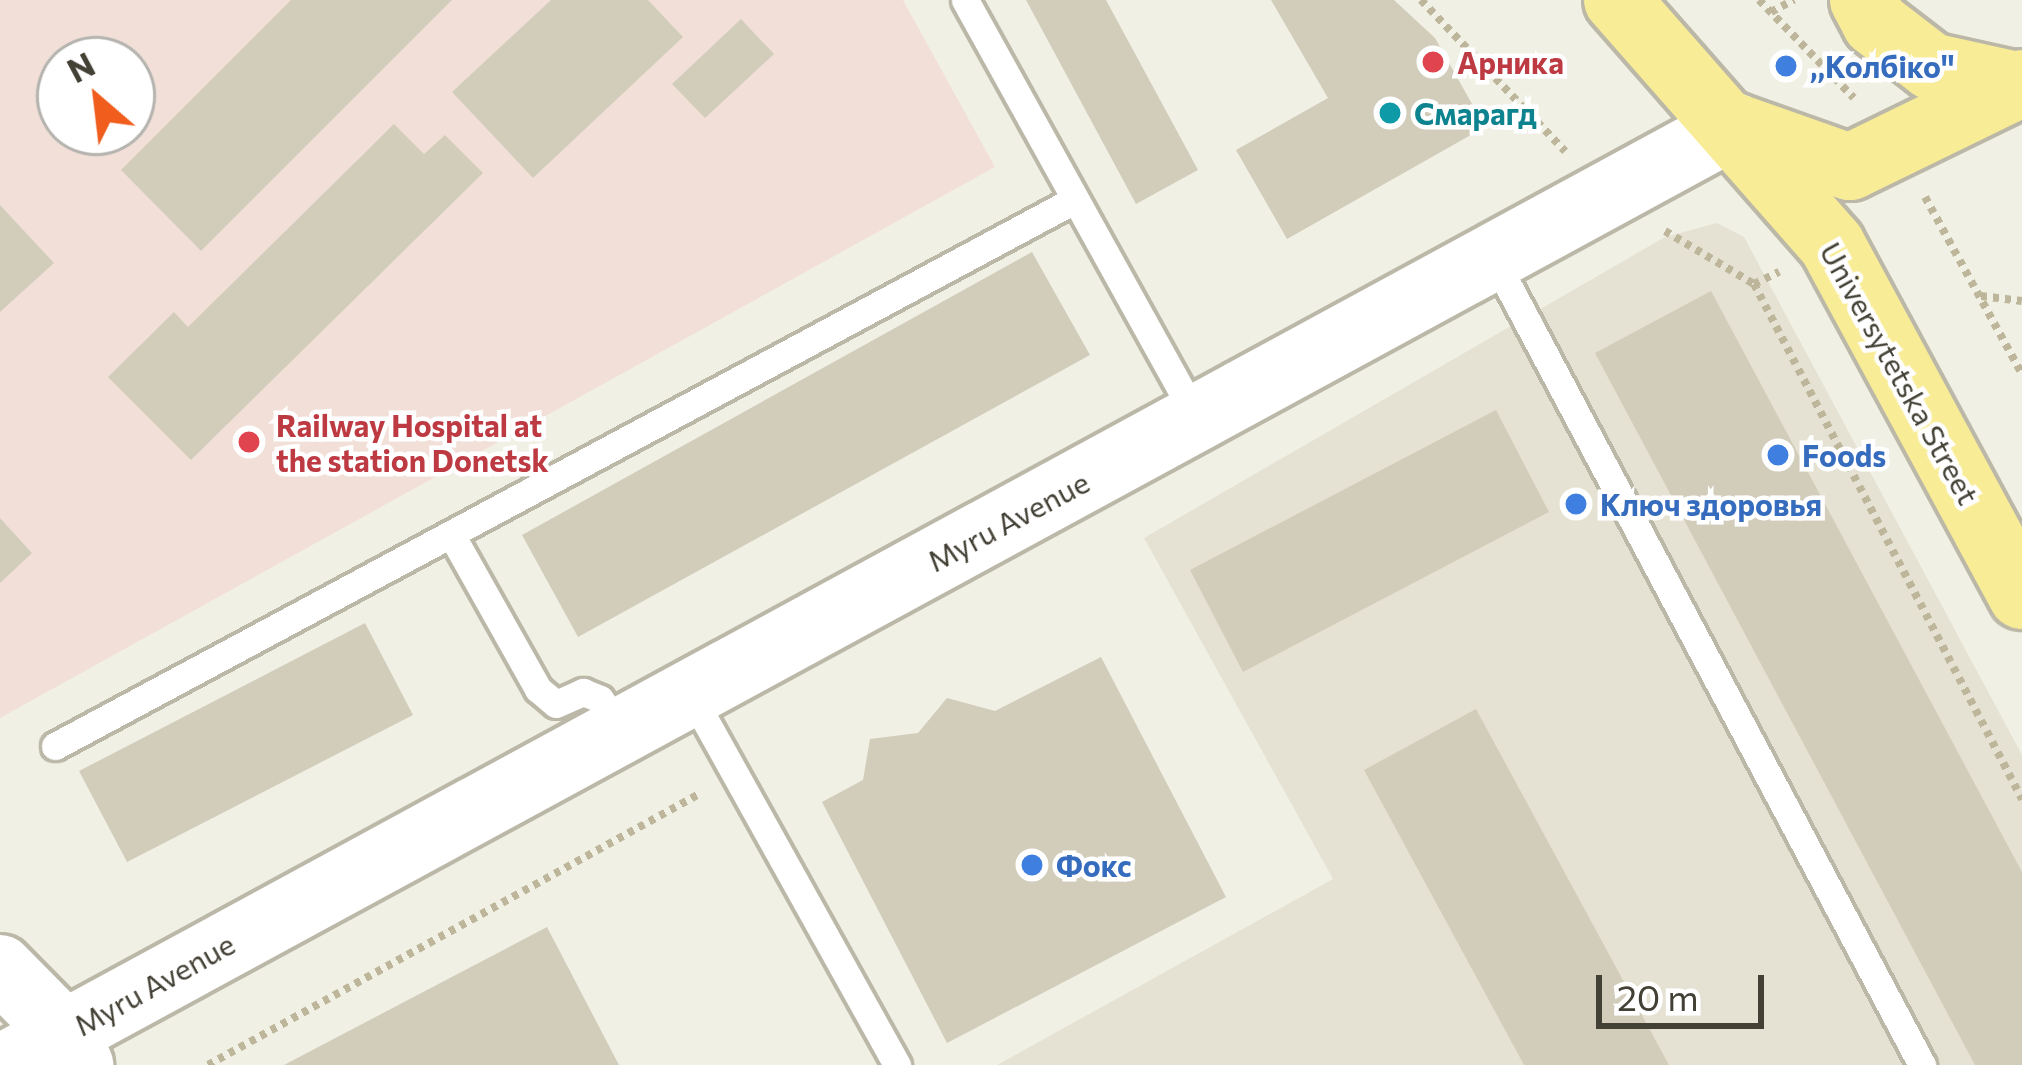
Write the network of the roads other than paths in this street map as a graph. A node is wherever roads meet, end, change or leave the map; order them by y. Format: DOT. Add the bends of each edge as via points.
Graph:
graph roads {
  1 [pos="964,0"];
  2 [pos="1617,0"];
  3 [pos="1863,0"];
  4 [pos="2019,84"];
  5 [pos="1734,126"];
  6 [pos="1074,200"];
  7 [pos="1494,259"];
  8 [pos="1197,419"];
  9 [pos="451,534"];
  10 [pos="2022,596"];
  11 [pos="690,693"];
  12 [pos="621,729"];
  13 [pos="55,746"];
  14 [pos="0,968"];
  15 [pos="72,1049"];
  16 [pos="6,1065"];
  17 [pos="897,1065"];
  18 [pos="1922,1065"];
  1 -- 6 [label="lane"];
  2 -- 5 [label="main road, Universytetska Street"];
  3 -- 4 [label="main road" via="1875,22 1930,66"];
  4 -- 5 [label="main road" via="1850,167"];
  5 -- 7 [label="street, Myru Avenue"];
  5 -- 10 [label="main road, Universytetska Street" via="1832,245"];
  6 -- 8 [label="lane"];
  6 -- 9 [label="lane"];
  7 -- 8 [label="street, Myru Avenue"];
  7 -- 18 [label="lane"];
  8 -- 11 [label="street, Myru Avenue"];
  9 -- 12 [label="lane" via="538,689 556,704 583,692 600,699"];
  9 -- 13 [label="lane"];
  11 -- 12 [label="street, Myru Avenue"];
  11 -- 17 [label="lane"];
  12 -- 15 [label="street, Myru Avenue"];
  14 -- 15 [label="street"];
  15 -- 16 [label="street, Myru Avenue"];
}
